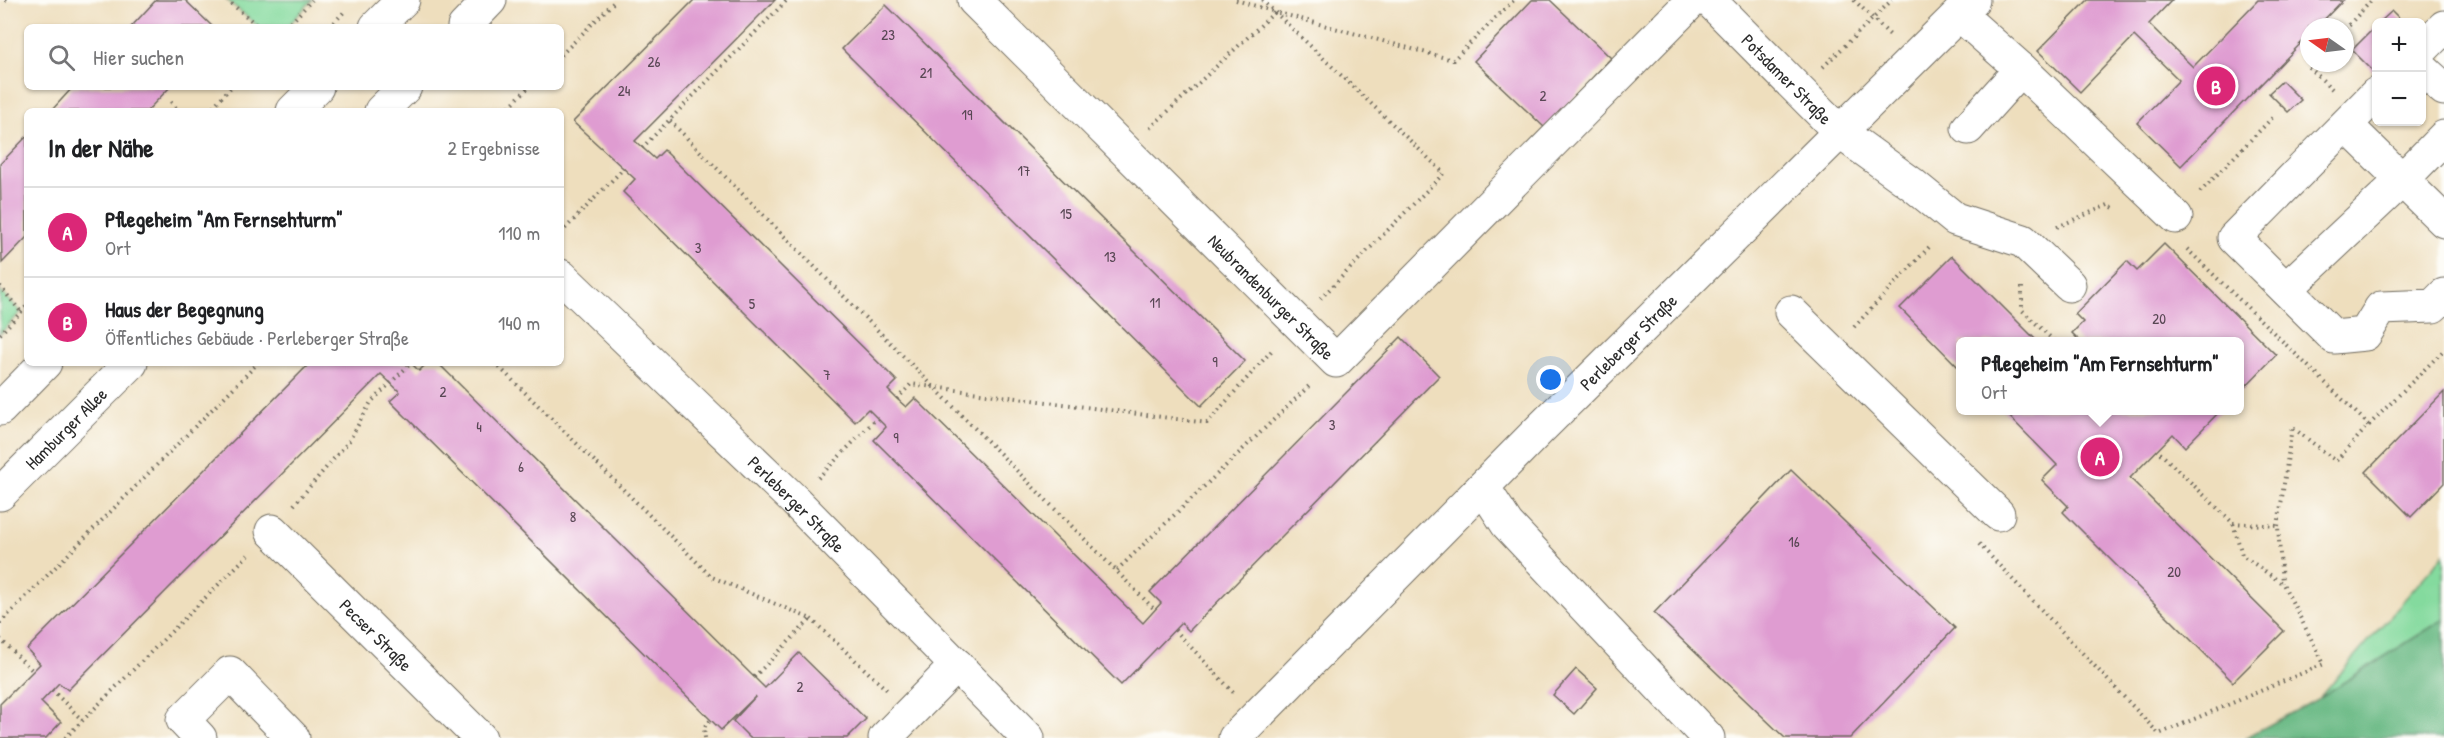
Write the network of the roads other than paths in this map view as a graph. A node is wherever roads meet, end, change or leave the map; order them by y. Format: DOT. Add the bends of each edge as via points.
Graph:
graph roads {
  1 [pos="403,0"];
  2 [pos="490,0"];
  3 [pos="974,0"];
  4 [pos="1693,0"];
  5 [pos="1709,0"];
  6 [pos="1966,7"];
  7 [pos="379,24"];
  8 [pos="467,24"];
  9 [pos="2444,27"];
  10 [pos="2426,44"];
  11 [pos="2021,69"];
  12 [pos="2424,72"];
  13 [pos="2444,89"];
  14 [pos="314,90"];
  15 [pos="2372,98"];
  16 [pos="296,108"];
  17 [pos="2346,125"];
  18 [pos="1968,128"];
  19 [pos="1840,132"];
  20 [pos="2444,137"];
  21 [pos="2402,180"];
  22 [pos="2444,221"];
  23 [pos="2179,230"];
  24 [pos="564,279"];
  25 [pos="2069,285"];
  26 [pos="2286,289"];
  27 [pos="2444,295"];
  28 [pos="1791,312"];
  29 [pos="42,366"];
  30 [pos="128,366"];
  31 [pos="0,408"];
  32 [pos="1483,487"];
  33 [pos="0,494"];
  34 [pos="1998,514"];
  35 [pos="272,531"];
  36 [pos="957,664"];
  37 [pos="1246,727"];
  38 [pos="200,738"];
  39 [pos="293,738"];
  40 [pos="480,738"];
  41 [pos="885,738"];
  42 [pos="1028,738"];
  43 [pos="1708,738"];
  1 -- 7 [label="street"];
  2 -- 8 [label="street"];
  3 -- 4 [label="street, Neubrandenburger Straße" via="1336,361"];
  5 -- 19 [label="street, Potsdamer Straße"];
  6 -- 11 [label="street"];
  6 -- 19 [label="street, Perleberger Straße"];
  9 -- 10 [label="street"];
  11 -- 18 [label="street"];
  11 -- 23 [label="street"];
  12 -- 13 [label="street"];
  14 -- 16 [label="street"];
  15 -- 17 [label="street"];
  17 -- 21 [label="street"];
  17 -- 26 [label="street" via="2234,238"];
  19 -- 25 [label="street, Potsdamer Straße" via="1955,219 2023,241"];
  19 -- 32 [label="street, Perleberger Straße"];
  20 -- 21 [label="street"];
  21 -- 22 [label="street"];
  21 -- 26 [label="street"];
  24 -- 36 [label="street, Perleberger Straße" via="795,501"];
  26 -- 27 [label="street" via="2334,337 2365,334 2381,308 2433,306"];
  28 -- 34 [label="street"];
  29 -- 31 [label="street"];
  30 -- 33 [label="street, Hamburger Allee"];
  32 -- 37 [label="street, Perleberger Straße"];
  32 -- 43 [label="street" via="1507,524"];
  35 -- 40 [label="street, Pecser Straße"];
  36 -- 41 [label="street"];
  36 -- 42 [label="street, Perleberger Straße"];
  38 -- 39 [label="street" via="183,720 230,673"];
}
